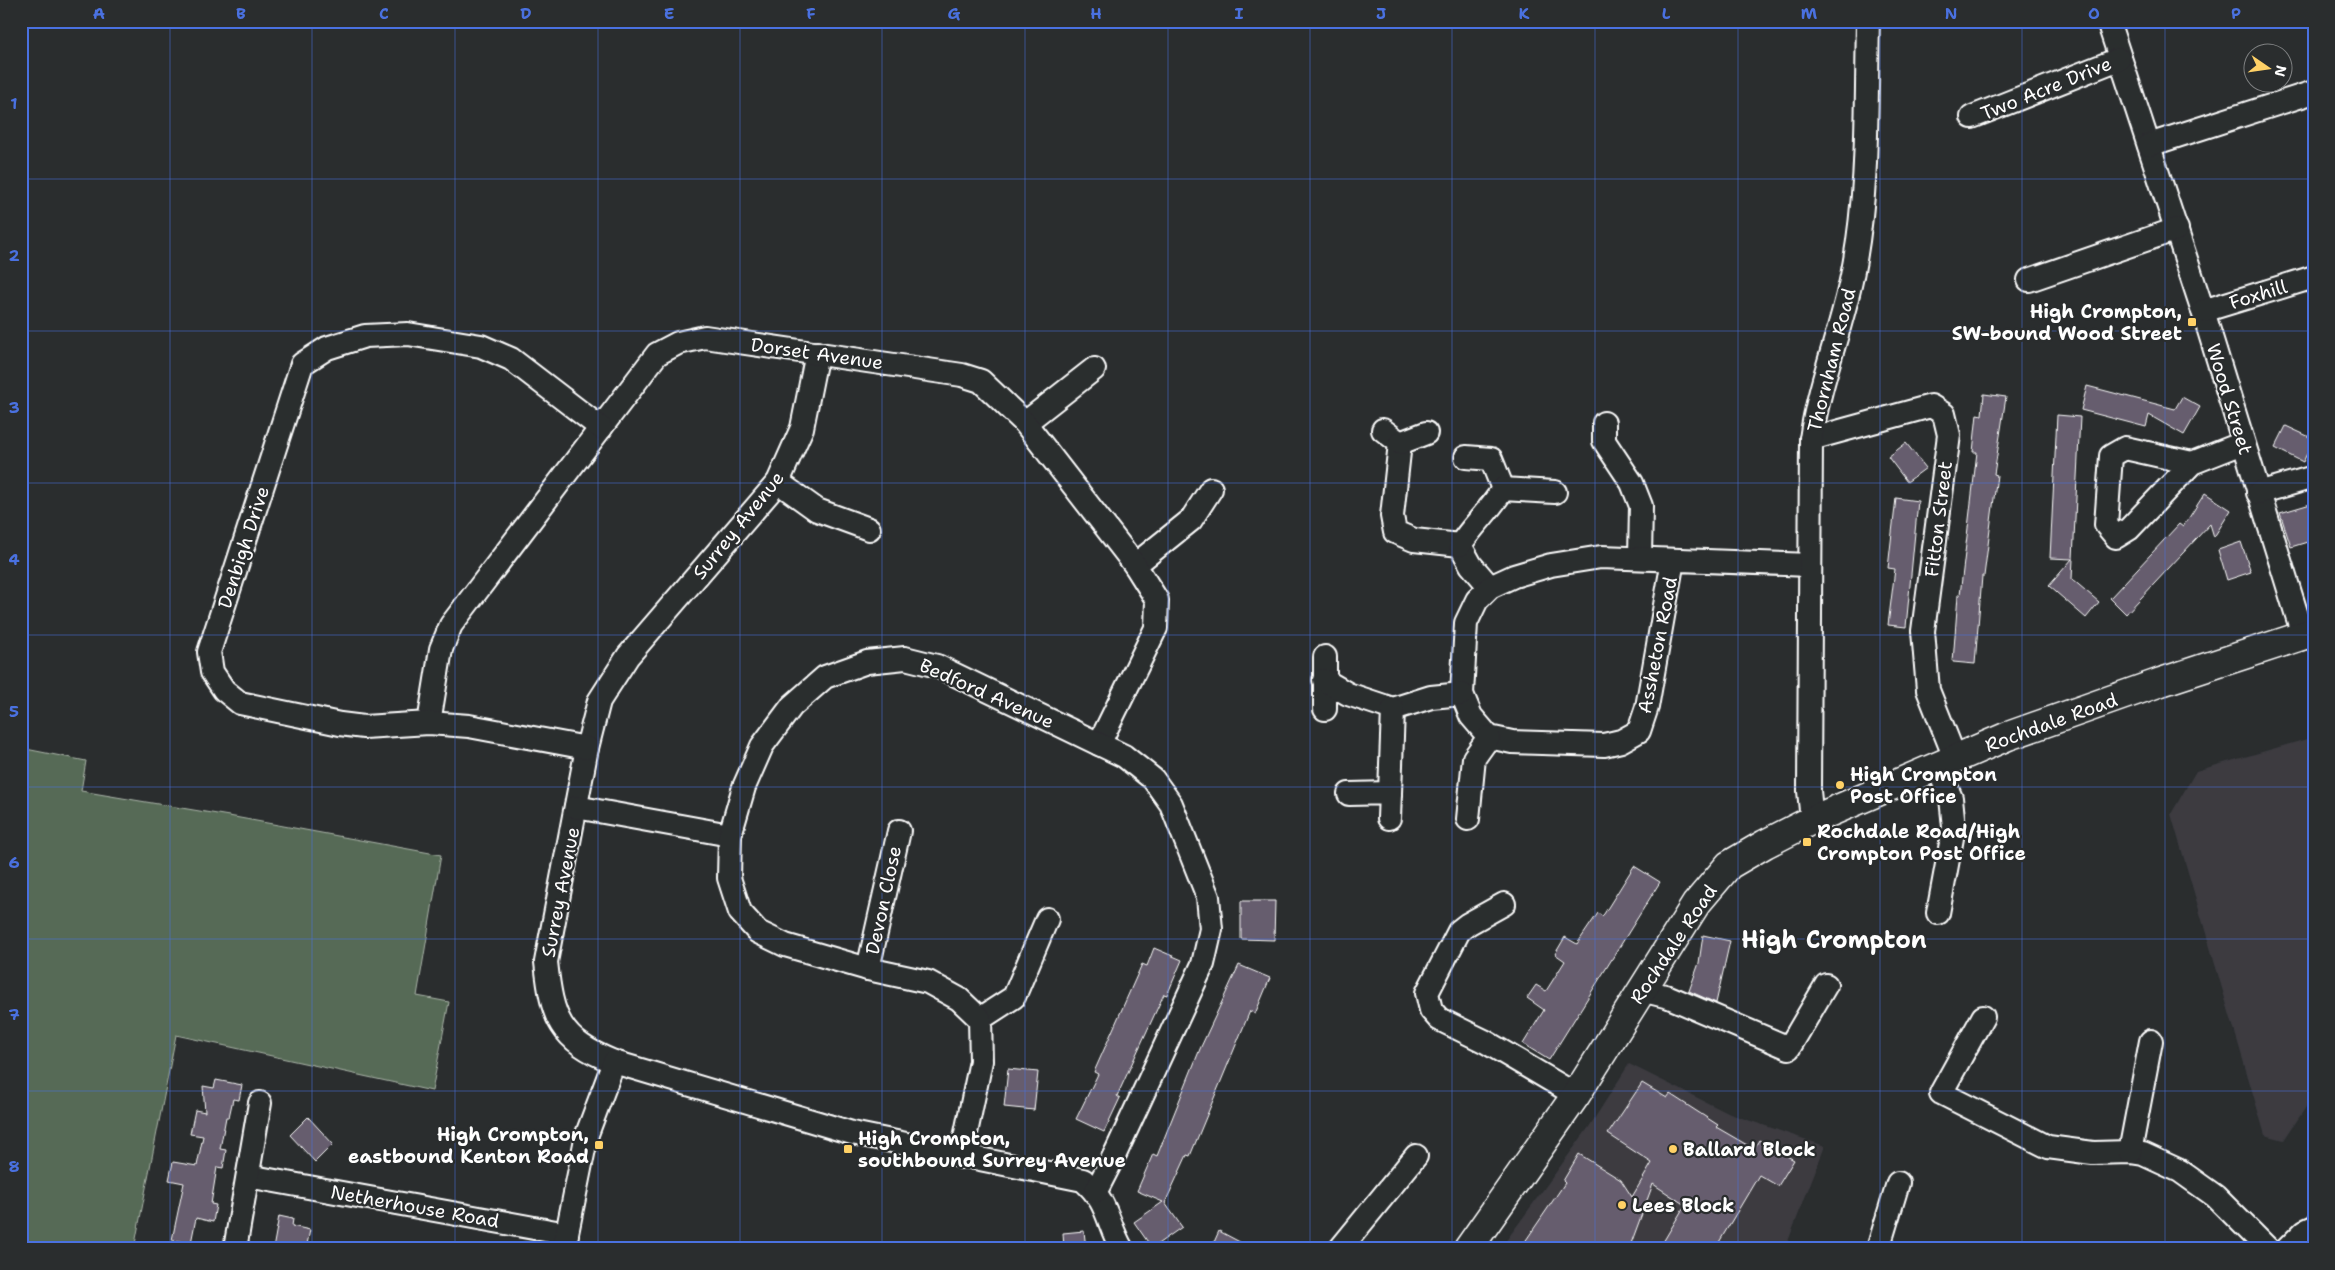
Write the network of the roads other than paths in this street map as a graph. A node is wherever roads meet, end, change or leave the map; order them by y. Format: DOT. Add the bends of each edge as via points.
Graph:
graph roads {
  1 [pos="1868,21"];
  2 [pos="2108,21"];
  3 [pos="2119,59"];
  4 [pos="2314,92"];
  5 [pos="1972,117"];
  6 [pos="2149,145"];
  7 [pos="2177,229"];
  8 [pos="2314,277"];
  9 [pos="2028,280"];
  10 [pos="2203,312"];
  11 [pos="817,354"];
  12 [pos="1094,369"];
  13 [pos="1604,422"];
  14 [pos="1025,423"];
  15 [pos="601,428"];
  16 [pos="1426,433"];
  17 [pos="1811,439"];
  18 [pos="2242,443"];
  19 [pos="1466,456"];
  20 [pos="2192,463"];
  21 [pos="2314,477"];
  22 [pos="778,482"];
  23 [pos="1210,489"];
  24 [pos="1504,489"];
  25 [pos="1555,492"];
  26 [pos="2258,493"];
  27 [pos="869,529"];
  28 [pos="1460,545"];
  29 [pos="1640,557"];
  30 [pos="1673,560"];
  31 [pos="1135,565"];
  32 [pos="1809,565"];
  33 [pos="1490,587"];
  34 [pos="2308,634"];
  35 [pos="1325,657"];
  36 [pos="1324,680"];
  37 [pos="1462,694"];
  38 [pos="1393,708"];
  39 [pos="1325,709"];
  40 [pos="429,723"];
  41 [pos="1490,737"];
  42 [pos="1099,744"];
  43 [pos="587,748"];
  44 [pos="1946,762"];
  45 [pos="1390,793"];
  46 [pos="1349,794"];
  47 [pos="576,807"];
  48 [pos="1389,818"];
  49 [pos="1468,819"];
  50 [pos="1812,820"];
  51 [pos="898,831"];
  52 [pos="730,835"];
  53 [pos="1504,904"];
  54 [pos="1938,913"];
  55 [pos="1047,919"];
  56 [pos="868,969"];
  57 [pos="1826,985"];
  58 [pos="1641,990"];
  59 [pos="1983,1017"];
  60 [pos="980,1019"];
  61 [pos="2151,1041"];
  62 [pos="614,1062"];
  63 [pos="1576,1095"];
  64 [pos="260,1103"];
  65 [pos="2130,1152"];
  66 [pos="1416,1156"];
  67 [pos="961,1157"];
  68 [pos="248,1176"];
  69 [pos="1898,1183"];
  70 [pos="1096,1191"];
  71 [pos="2314,1227"];
  72 [pos="566,1241"];
  73 [pos="235,1249"];
  74 [pos="1122,1249"];
  75 [pos="1340,1249"];
  76 [pos="1468,1249"];
  77 [pos="1878,1249"];
  78 [pos="2268,1249"];
  79 [pos="2287,1249"];
  1 -- 17 [label="street, Thornham Road" via="1862,198 1852,276 1816,407"];
  2 -- 3 [label="street, Wood Street"];
  3 -- 5 [label="street, Two Acre Drive"];
  3 -- 6 [label="street, Wood Street"];
  4 -- 6 [label="street"];
  6 -- 7 [label="street, Wood Street"];
  7 -- 9 [label="street"];
  7 -- 10 [label="street, Wood Street"];
  8 -- 10 [label="street, Foxhill"];
  10 -- 18 [label="street, Wood Street"];
  11 -- 14 [label="street, Dorset Avenue" via="962,375 981,382"];
  11 -- 15 [label="street, Dorset Avenue" via="705,337 678,343 656,354"];
  11 -- 22 [label="street, Surrey Avenue" via="802,428"];
  12 -- 14 [label="street"];
  13 -- 29 [label="street" via="1604,441 1632,483 1641,506"];
  14 -- 31 [label="street, Dorset Avenue"];
  15 -- 40 [label="street, Dorset Avenue" via="451,625 441,649"];
  15 -- 40 [label="street, Denbigh Drive" via="511,359 482,346 408,334 365,336 327,348 302,364 209,652 212,672 224,690 240,703 364,727"];
  16 -- 28 [label="street" via="1391,436 1395,532 1414,540"];
  17 -- 32 [label="street, Thornham Road"];
  17 -- 44 [label="street, Fitton Street" via="1931,406 1944,414 1949,435 1924,631 1928,690"];
  18 -- 20 [label="street"];
  18 -- 26 [label="street, Wood Street"];
  19 -- 24 [label="street" via="1491,459"];
  21 -- 26 [label="street"];
  22 -- 27 [label="street" via="817,510"];
  22 -- 43 [label="street, Surrey Avenue" via="628,656 599,700"];
  23 -- 31 [label="street" via="1191,520"];
  24 -- 25 [label="street"];
  24 -- 28 [label="street"];
  26 -- 34 [label="street, Wood Street"];
  28 -- 33 [label="street" via="1471,565"];
  29 -- 30 [label="street, Assheton Road"];
  29 -- 33 [label="street, Assheton Road" via="1601,557 1551,565"];
  30 -- 32 [label="street, Assheton Road"];
  30 -- 41 [label="street, Assheton Road" via="1647,707 1638,731 1621,741 1604,745 1512,742"];
  31 -- 42 [label="street, Dorset Avenue" via="1157,600 1156,628"];
  32 -- 50 [label="street, Thornham Road" via="1809,791"];
  33 -- 37 [label="street, Assheton Road" via="1477,600 1466,623"];
  34 -- 44 [label="main road, Rochdale Road" via="2143,688 2008,736"];
  35 -- 36 [label="street"];
  36 -- 38 [label="street" via="1348,694"];
  36 -- 39 [label="street"];
  37 -- 38 [label="street" via="1431,697"];
  37 -- 41 [label="street, Assheton Road" via="1471,716"];
  38 -- 45 [label="street"];
  40 -- 43 [label="street, Denbigh Drive" via="469,726"];
  41 -- 49 [label="street" via="1474,758"];
  42 -- 52 [label="street, Bedford Avenue" via="937,666 906,658 867,662 825,677 792,706 762,746 744,788"];
  42 -- 70 [label="street, Bedford Avenue" via="1124,756 1152,779 1171,804 1208,896 1211,929 1203,964"];
  43 -- 47 [label="street, Surrey Avenue"];
  44 -- 50 [label="main road, Rochdale Road"];
  44 -- 54 [label="street, Fitton Street" via="1954,827"];
  45 -- 46 [label="street"];
  45 -- 48 [label="street"];
  47 -- 52 [label="street"];
  47 -- 62 [label="street, Surrey Avenue" via="546,962 550,998 562,1029 592,1053"];
  50 -- 58 [label="main road, Rochdale Road" via="1729,866 1696,904"];
  51 -- 56 [label="street, Devon Close"];
  52 -- 56 [label="street, Bedford Avenue" via="729,878 740,912 758,932 785,945"];
  53 -- 63 [label="street" via="1459,931 1426,993 1427,1002 1439,1019 1486,1042"];
  55 -- 60 [label="street" via="1014,997"];
  56 -- 60 [label="street, Bedford Avenue" via="928,982 959,999"];
  57 -- 58 [label="street" via="1789,1048 1669,997"];
  58 -- 63 [label="main road, Rochdale Road"];
  59 -- 65 [label="street" via="1941,1093 2048,1147 2093,1153"];
  60 -- 67 [label="street" via="981,1061"];
  61 -- 65 [label="street"];
  62 -- 67 [label="street, Surrey Avenue" via="852,1133"];
  62 -- 72 [label="street" via="587,1134"];
  63 -- 76 [label="main road, Rochdale Road"];
  64 -- 68 [label="street"];
  65 -- 78 [label="street" via="2143,1154 2180,1171 2215,1196"];
  66 -- 75 [label="street"];
  67 -- 70 [label="street, Surrey Avenue" via="1083,1180"];
  68 -- 72 [label="street, Netherhouse Road"];
  68 -- 73 [label="street"];
  69 -- 77 [label="street"];
  70 -- 74 [label="street"];
  71 -- 79 [label="street" via="2305,1231"];
}
